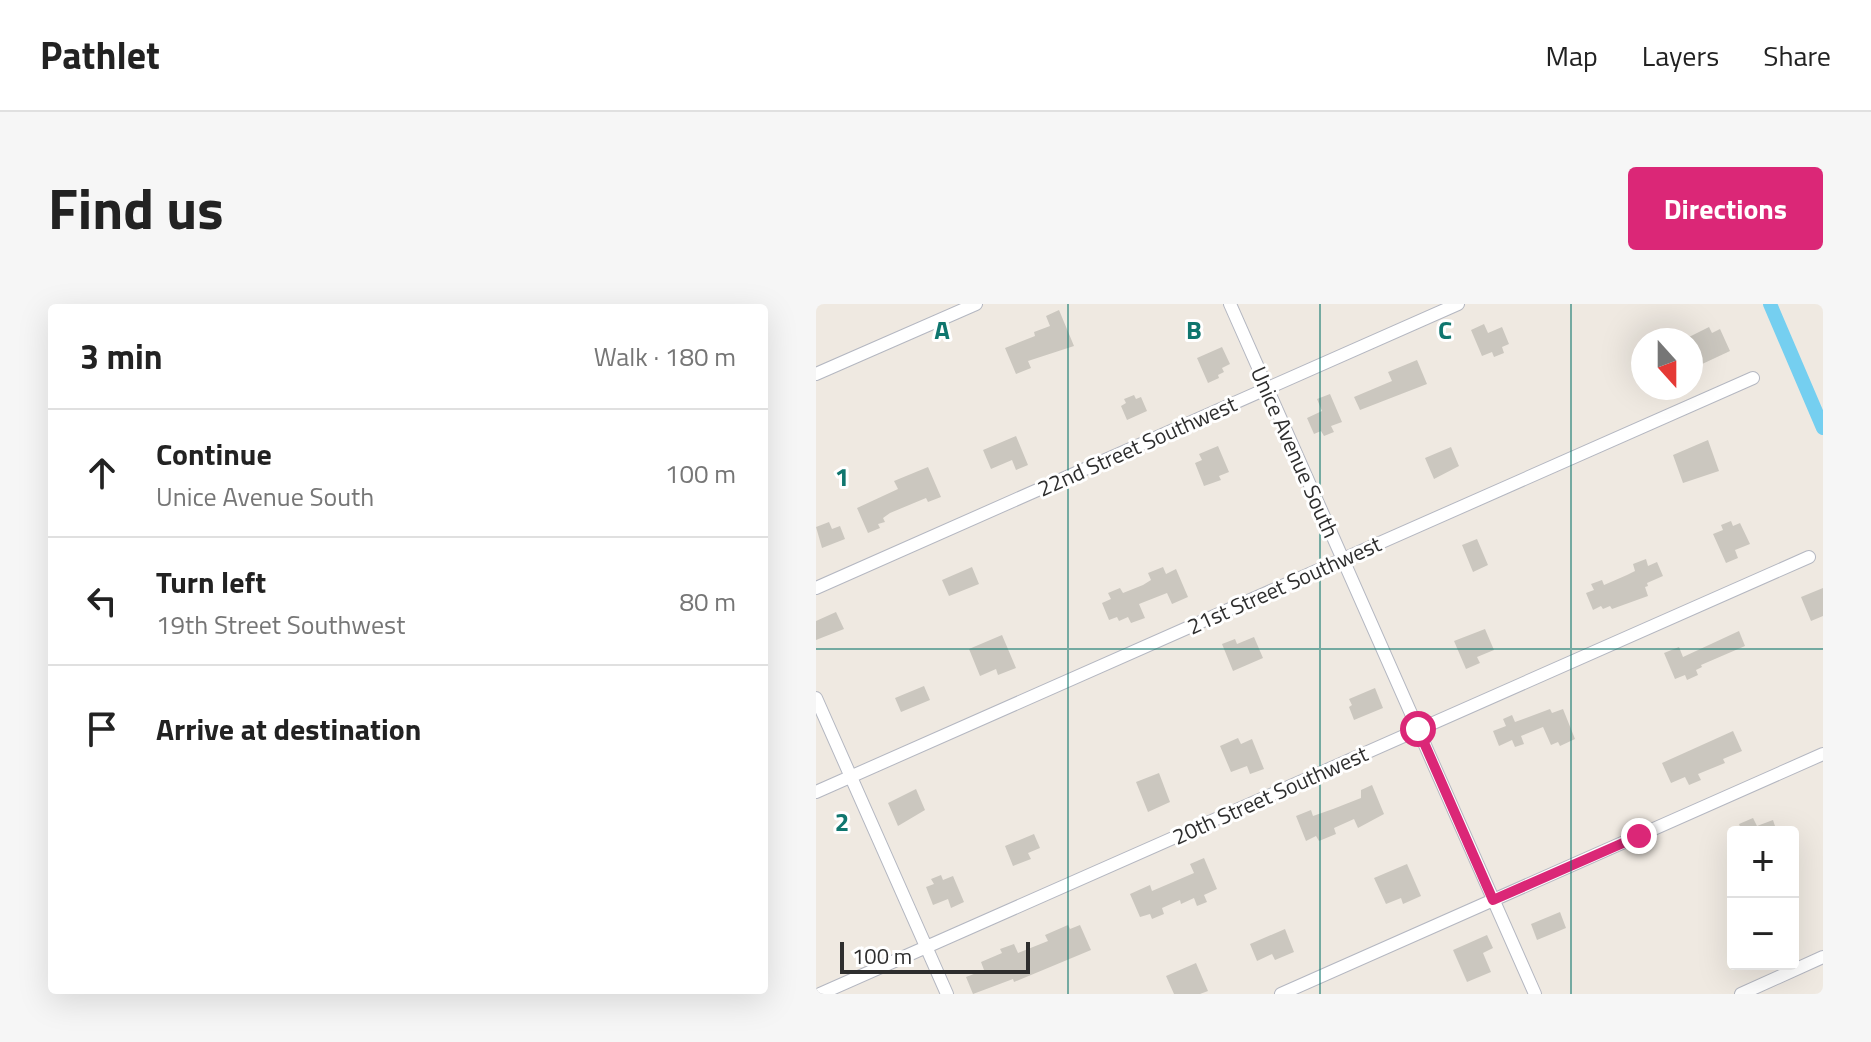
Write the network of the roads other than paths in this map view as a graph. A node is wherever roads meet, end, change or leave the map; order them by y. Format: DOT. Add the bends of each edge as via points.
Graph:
graph roads {
  1 [pos="976,304"];
  2 [pos="1230,304"];
  3 [pos="1458,304"];
  4 [pos="816,374"];
  5 [pos="1753,378"];
  6 [pos="1267,388"];
  7 [pos="1809,557"];
  8 [pos="1343,560"];
  9 [pos="816,588"];
  10 [pos="816,698"];
  11 [pos="1418,729"];
  12 [pos="1823,754"];
  13 [pos="851,776"];
  14 [pos="816,792"];
  15 [pos="1493,900"];
  16 [pos="926,947"];
  17 [pos="1823,957"];
  18 [pos="820,994"];
  19 [pos="947,994"];
  20 [pos="1281,994"];
  21 [pos="1535,994"];
  22 [pos="1741,994"];
  1 -- 4 [label="street"];
  2 -- 6 [label="street, Unice Avenue South"];
  3 -- 6 [label="street, 22nd Street Southwest"];
  5 -- 8 [label="street, 21st Street Southwest"];
  6 -- 8 [label="street, Unice Avenue South"];
  6 -- 9 [label="street, 22nd Street Southwest"];
  7 -- 11 [label="street, 20th Street Southwest"];
  8 -- 11 [label="street, Unice Avenue South"];
  8 -- 13 [label="street, 21st Street Southwest"];
  10 -- 13 [label="street"];
  11 -- 15 [label="street, Unice Avenue South"];
  11 -- 16 [label="street, 20th Street Southwest"];
  12 -- 15 [label="street"];
  13 -- 14 [label="street, 21st Street Southwest"];
  13 -- 16 [label="street"];
  15 -- 20 [label="street"];
  15 -- 21 [label="street, Unice Avenue South"];
  16 -- 18 [label="street, 20th Street Southwest"];
  16 -- 19 [label="street"];
  17 -- 22 [label="street"];
}
